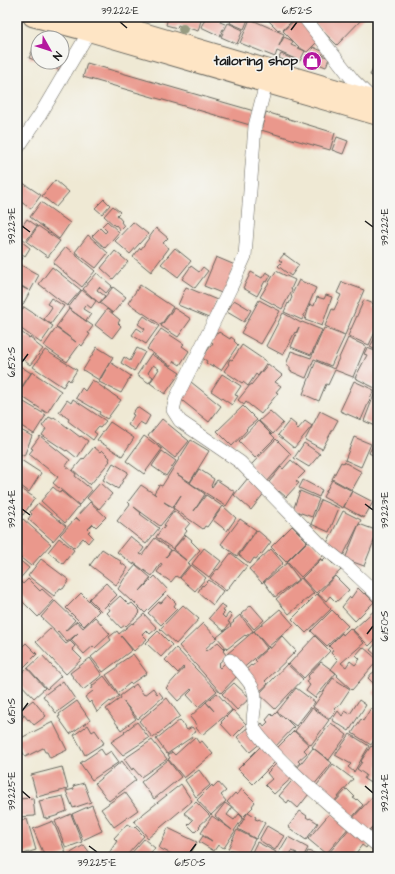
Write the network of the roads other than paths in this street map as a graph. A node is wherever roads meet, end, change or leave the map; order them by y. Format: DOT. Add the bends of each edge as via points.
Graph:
graph roads {
  1 [pos="32,17"];
  2 [pos="304,17"];
  3 [pos="90,25"];
  4 [pos="268,76"];
  5 [pos="376,106"];
  6 [pos="17,149"];
  7 [pos="378,595"];
  8 [pos="230,660"];
  9 [pos="378,846"];
  1 -- 3 [label="main road"];
  2 -- 5 [label="street"];
  3 -- 4 [label="main road"];
  3 -- 6 [label="street" via="40,115"];
  4 -- 5 [label="main road"];
  4 -- 7 [label="street" via="255,126 245,256 176,398 173,410 180,421 240,462 324,547"];
  8 -- 9 [label="street" via="254,689 253,726 257,734 299,777"];
}
